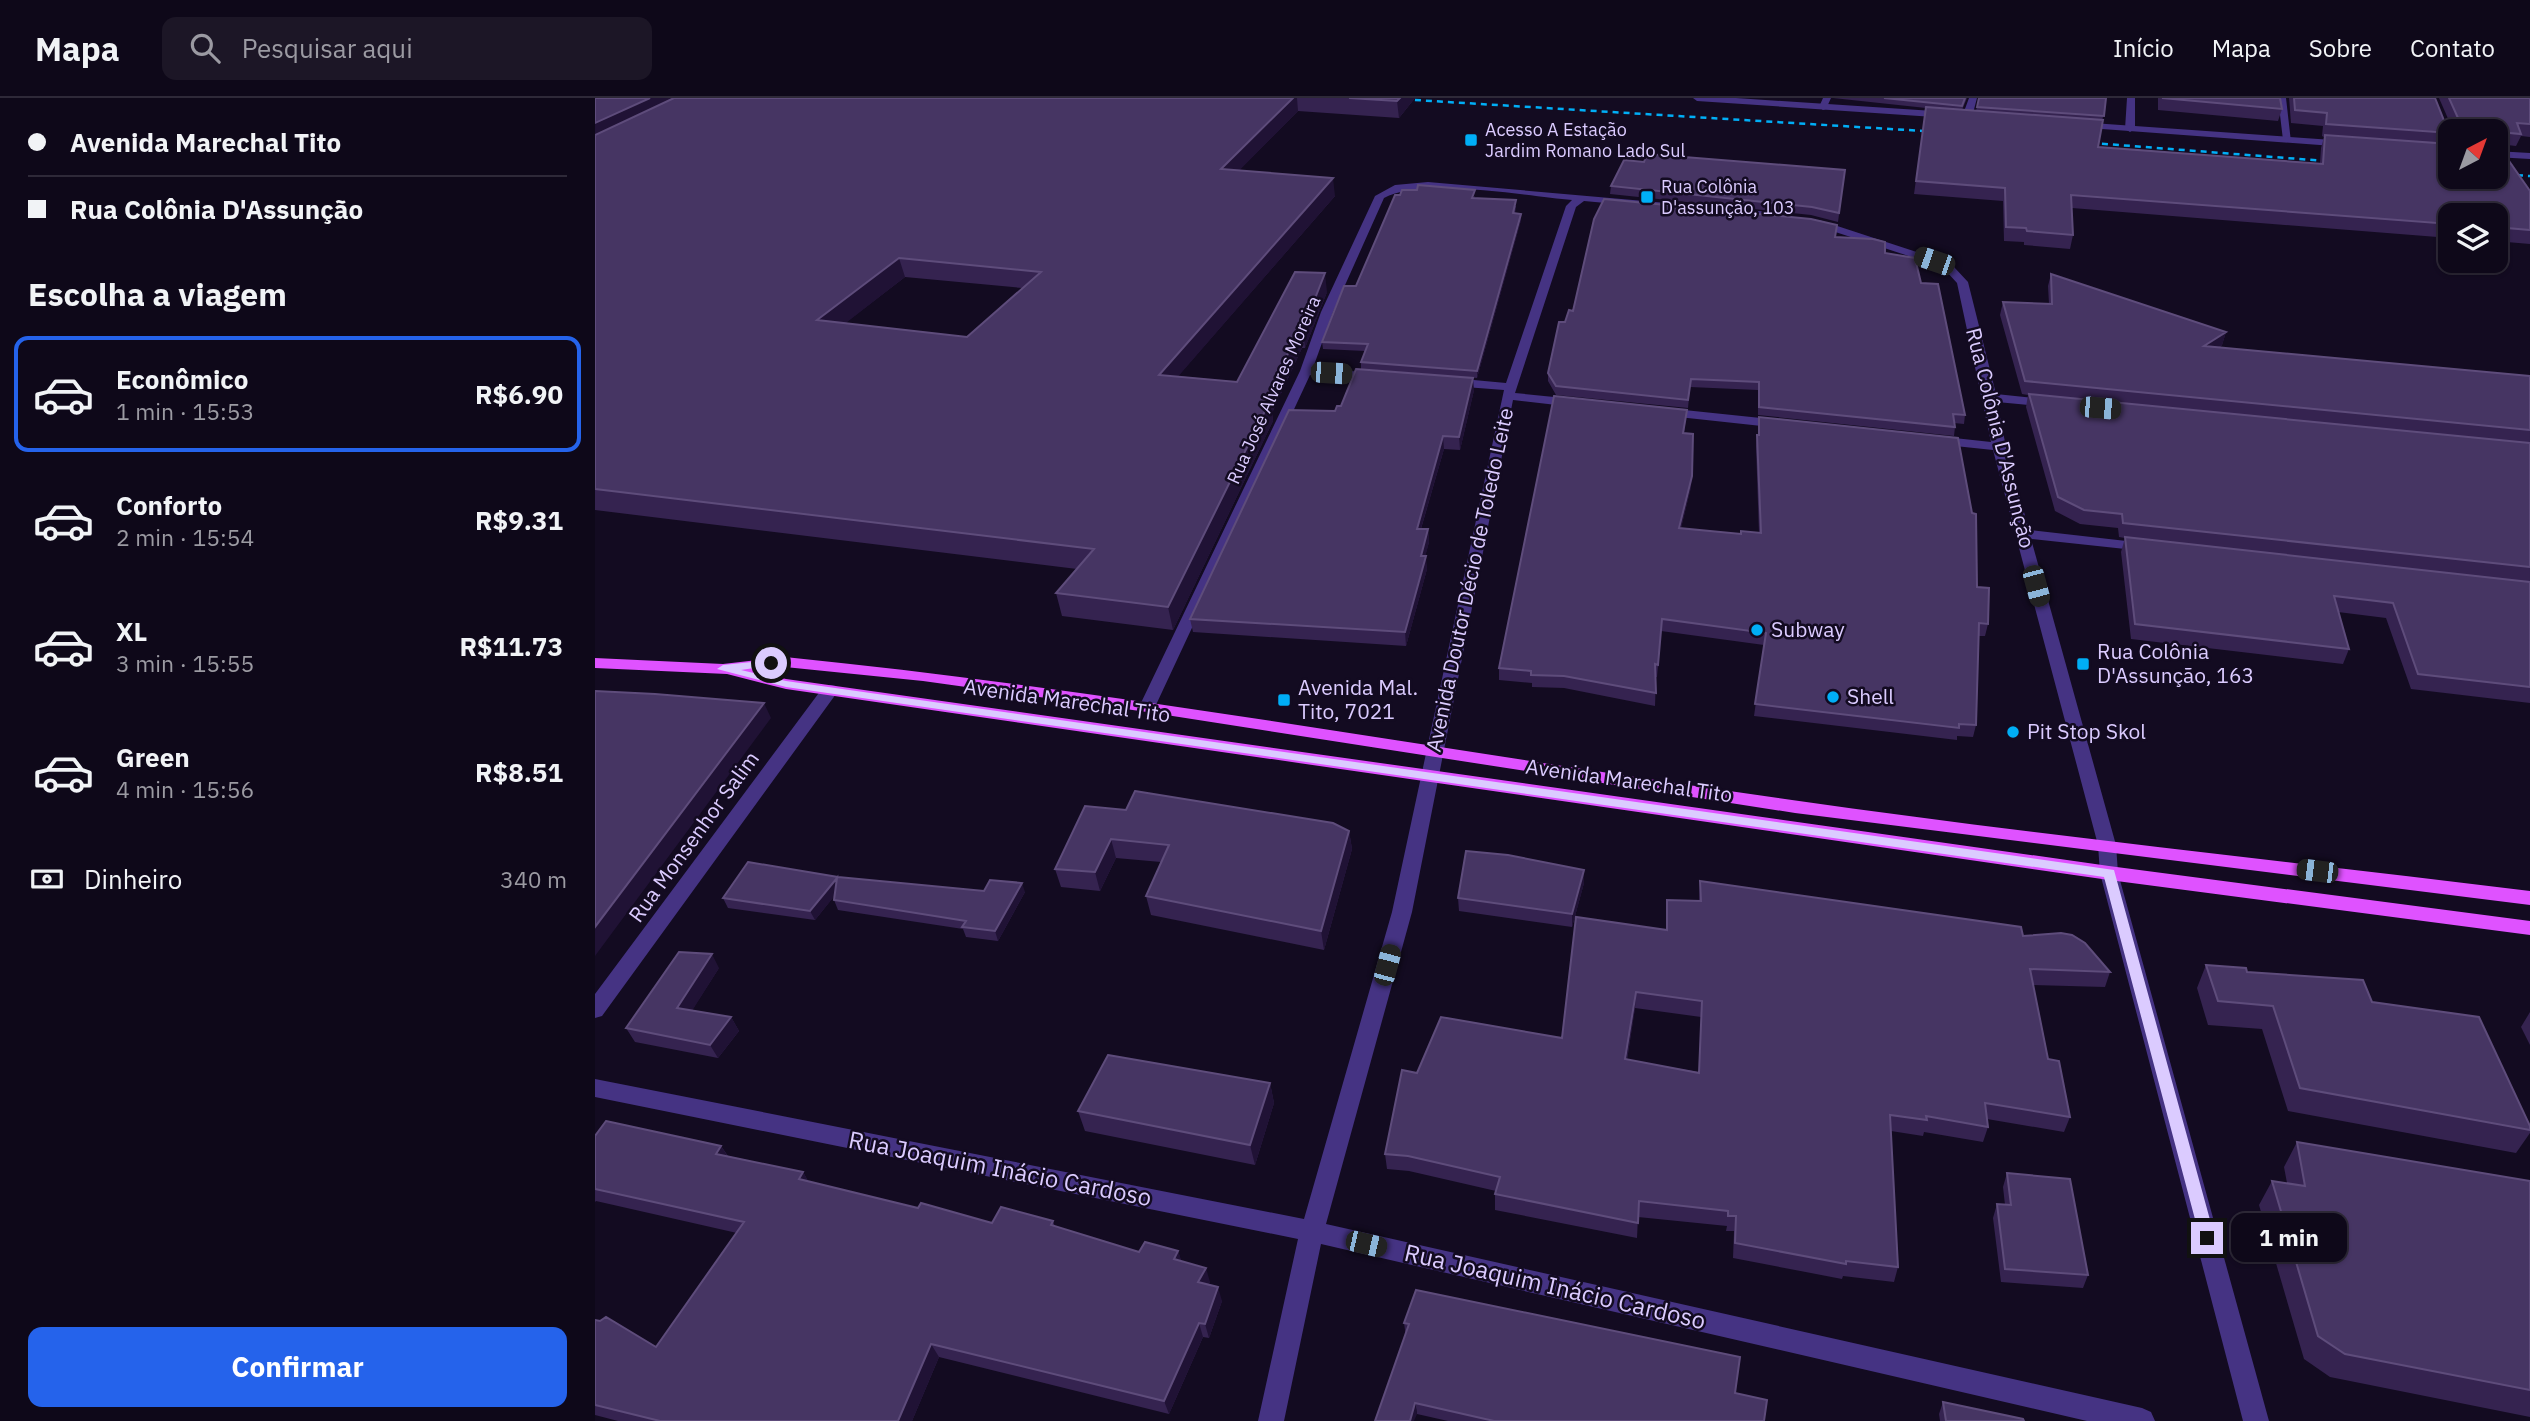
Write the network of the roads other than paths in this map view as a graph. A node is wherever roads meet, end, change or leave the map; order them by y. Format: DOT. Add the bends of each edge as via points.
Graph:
graph roads {
  1 [pos="1697,98"];
  2 [pos="1973,98"];
  3 [pos="2131,98"];
  4 [pos="2282,98"];
  5 [pos="1825,102"];
  6 [pos="1967,117"];
  7 [pos="1981,118"];
  8 [pos="2062,124"];
  9 [pos="2130,129"];
  10 [pos="2288,140"];
  11 [pos="2356,144"];
  12 [pos="2508,155"];
  13 [pos="2530,156"];
  14 [pos="1583,197"];
  15 [pos="1780,216"];
  16 [pos="1801,219"];
  17 [pos="1306,371"];
  18 [pos="1388,377"];
  19 [pos="1443,382"];
  20 [pos="1510,391"];
  21 [pos="1990,397"];
  22 [pos="1590,404"];
  23 [pos="2059,404"];
  24 [pos="1644,410"];
  25 [pos="1794,426"];
  26 [pos="1917,438"];
  27 [pos="1999,447"];
  28 [pos="2022,534"];
  29 [pos="2154,548"];
  30 [pos="595,663"];
  31 [pos="723,669"];
  32 [pos="830,690"];
  33 [pos="1036,692"];
  34 [pos="1147,707"];
  35 [pos="1020,717"];
  36 [pos="1436,751"];
  37 [pos="1428,775"];
  38 [pos="2107,845"];
  39 [pos="2109,873"];
  40 [pos="2530,898"];
  41 [pos="2530,928"];
  42 [pos="595,1010"];
  43 [pos="595,1088"];
  44 [pos="1313,1231"];
  45 [pos="1271,1421"];
  46 [pos="2141,1421"];
  47 [pos="2256,1421"];
  1 -- 5 [label="street"];
  2 -- 6 [label="street"];
  3 -- 9 [label="street"];
  4 -- 10 [label="street"];
  5 -- 6 [label="street"];
  6 -- 7 [label="street"];
  8 -- 9 [label="street"];
  9 -- 10 [label="street"];
  10 -- 11 [label="street"];
  12 -- 13 [label="street"];
  14 -- 15 [label="street"];
  14 -- 17 [label="street, Rua José Alvares Moreira" via="1412,185 1380,196 1327,312"];
  14 -- 20 [label="street, Avenida Doutor Décio de Toledo Leite" via="1571,206"];
  16 -- 21 [label="street, Rua Colônia D'Assunção" via="1848,230 1934,261 1958,276"];
  17 -- 18 [label="street"];
  17 -- 34 [label="street, Rua José Alvares Moreira"];
  19 -- 20 [label="street"];
  20 -- 22 [label="street"];
  20 -- 36 [label="street, Avenida Doutor Décio de Toledo Leite"];
  21 -- 23 [label="street"];
  21 -- 27 [label="street, Rua Colônia D'Assunção"];
  24 -- 25 [label="street"];
  26 -- 27 [label="street"];
  27 -- 28 [label="street, Rua Colônia D'Assunção"];
  28 -- 29 [label="street"];
  28 -- 38 [label="street, Rua Colônia D'Assunção"];
  30 -- 31 [label="main road, Avenida Marechal Tito"];
  31 -- 32 [label="main road, Avenida Marechal Tito"];
  31 -- 33 [label="main road, Avenida Marechal Tito" via="785,662"];
  32 -- 35 [label="main road, Avenida Marechal Tito"];
  32 -- 42 [label="street, Rua Monsenhor Salim"];
  33 -- 34 [label="main road, Avenida Marechal Tito"];
  33 -- 35 [label="main road"];
  34 -- 36 [label="main road, Avenida Marechal Tito"];
  35 -- 37 [label="main road, Avenida Marechal Tito"];
  36 -- 37 [label="street, Avenida Doutor Décio de Toledo Leite"];
  36 -- 38 [label="main road, Avenida Marechal Tito" via="1795,807"];
  37 -- 39 [label="main road, Avenida Marechal Tito"];
  37 -- 44 [label="street, Avenida Doutor Décio de Toledo Leite" via="1402,912"];
  38 -- 39 [label="street, Rua Colônia D'Assunção"];
  38 -- 40 [label="main road, Avenida Marechal Tito"];
  39 -- 41 [label="main road, Avenida Marechal Tito"];
  39 -- 47 [label="street, Rua Colônia D'Assunção"];
  43 -- 44 [label="street, Rua Joaquim Inácio Cardoso"];
  44 -- 45 [label="street, Avenida Doutor Décio de Toledo Leite"];
  44 -- 46 [label="street, Rua Joaquim Inácio Cardoso"];
}
